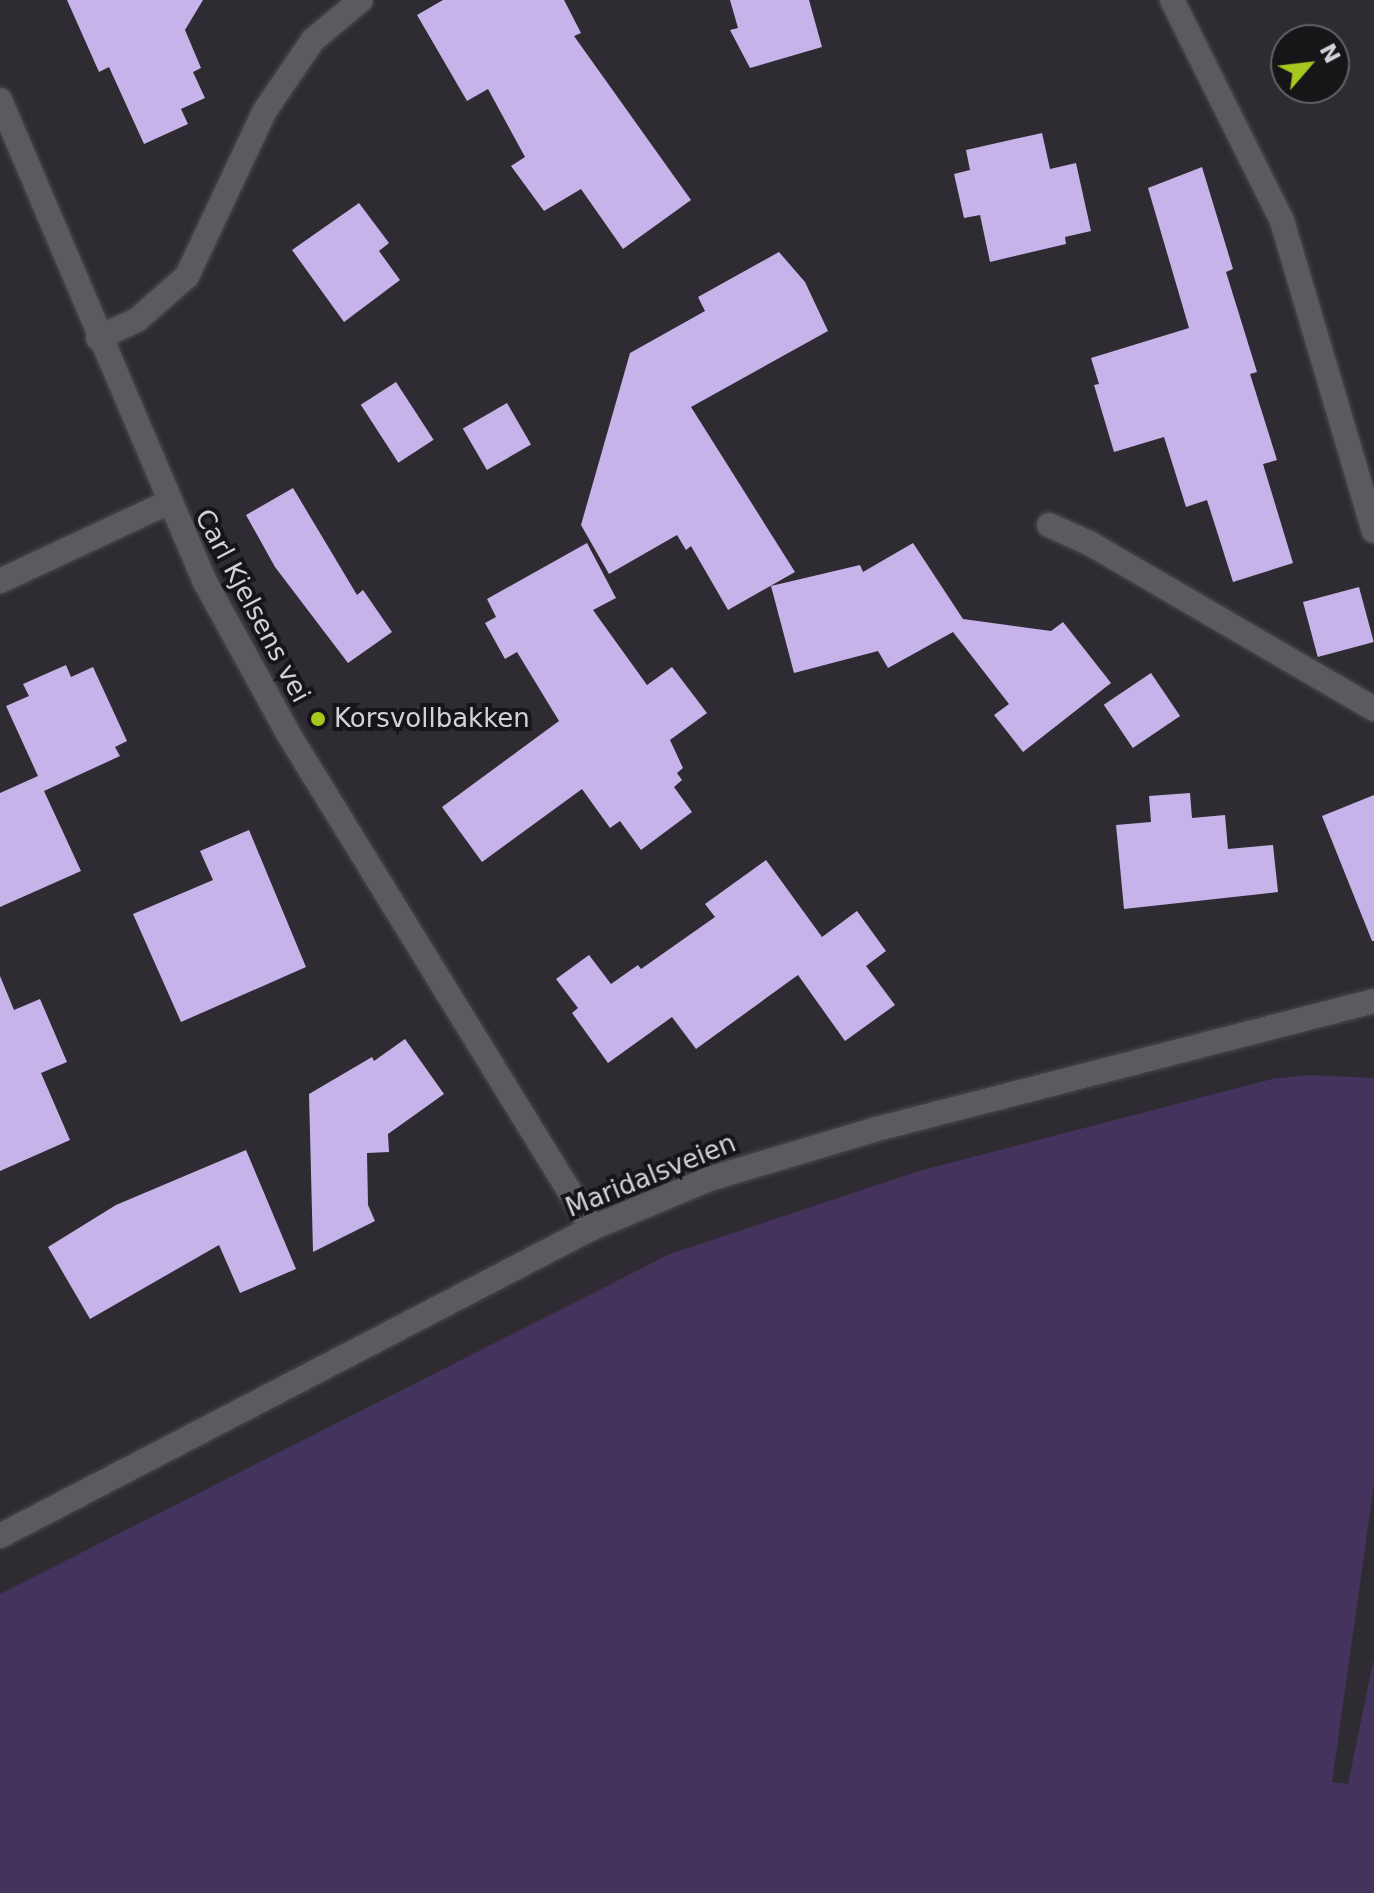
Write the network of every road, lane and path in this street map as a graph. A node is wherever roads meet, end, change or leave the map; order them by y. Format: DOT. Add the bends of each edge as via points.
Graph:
graph roads {
  1 [pos="361,0"];
  2 [pos="1172,0"];
  3 [pos="0,100"];
  4 [pos="98,338"];
  5 [pos="167,503"];
  6 [pos="1049,525"];
  7 [pos="1374,531"];
  8 [pos="0,581"];
  9 [pos="1374,709"];
  10 [pos="1374,1001"];
  11 [pos="592,1228"];
  12 [pos="0,1536"];
  1 -- 4 [label="main road" via="313,40 264,112 187,276 137,320"];
  2 -- 7 [label="main road" via="1282,221"];
  3 -- 4 [label="main road, Carl Kjelsens vei"];
  4 -- 5 [label="main road, Carl Kjelsens vei"];
  5 -- 8 [label="main road"];
  5 -- 11 [label="main road, Carl Kjelsens vei" via="289,735"];
  6 -- 9 [label="main road" via="1089,543"];
  10 -- 11 [label="main road, Maridalsveien" via="782,1155"];
  11 -- 12 [label="main road, Maridalsveien"];
}
